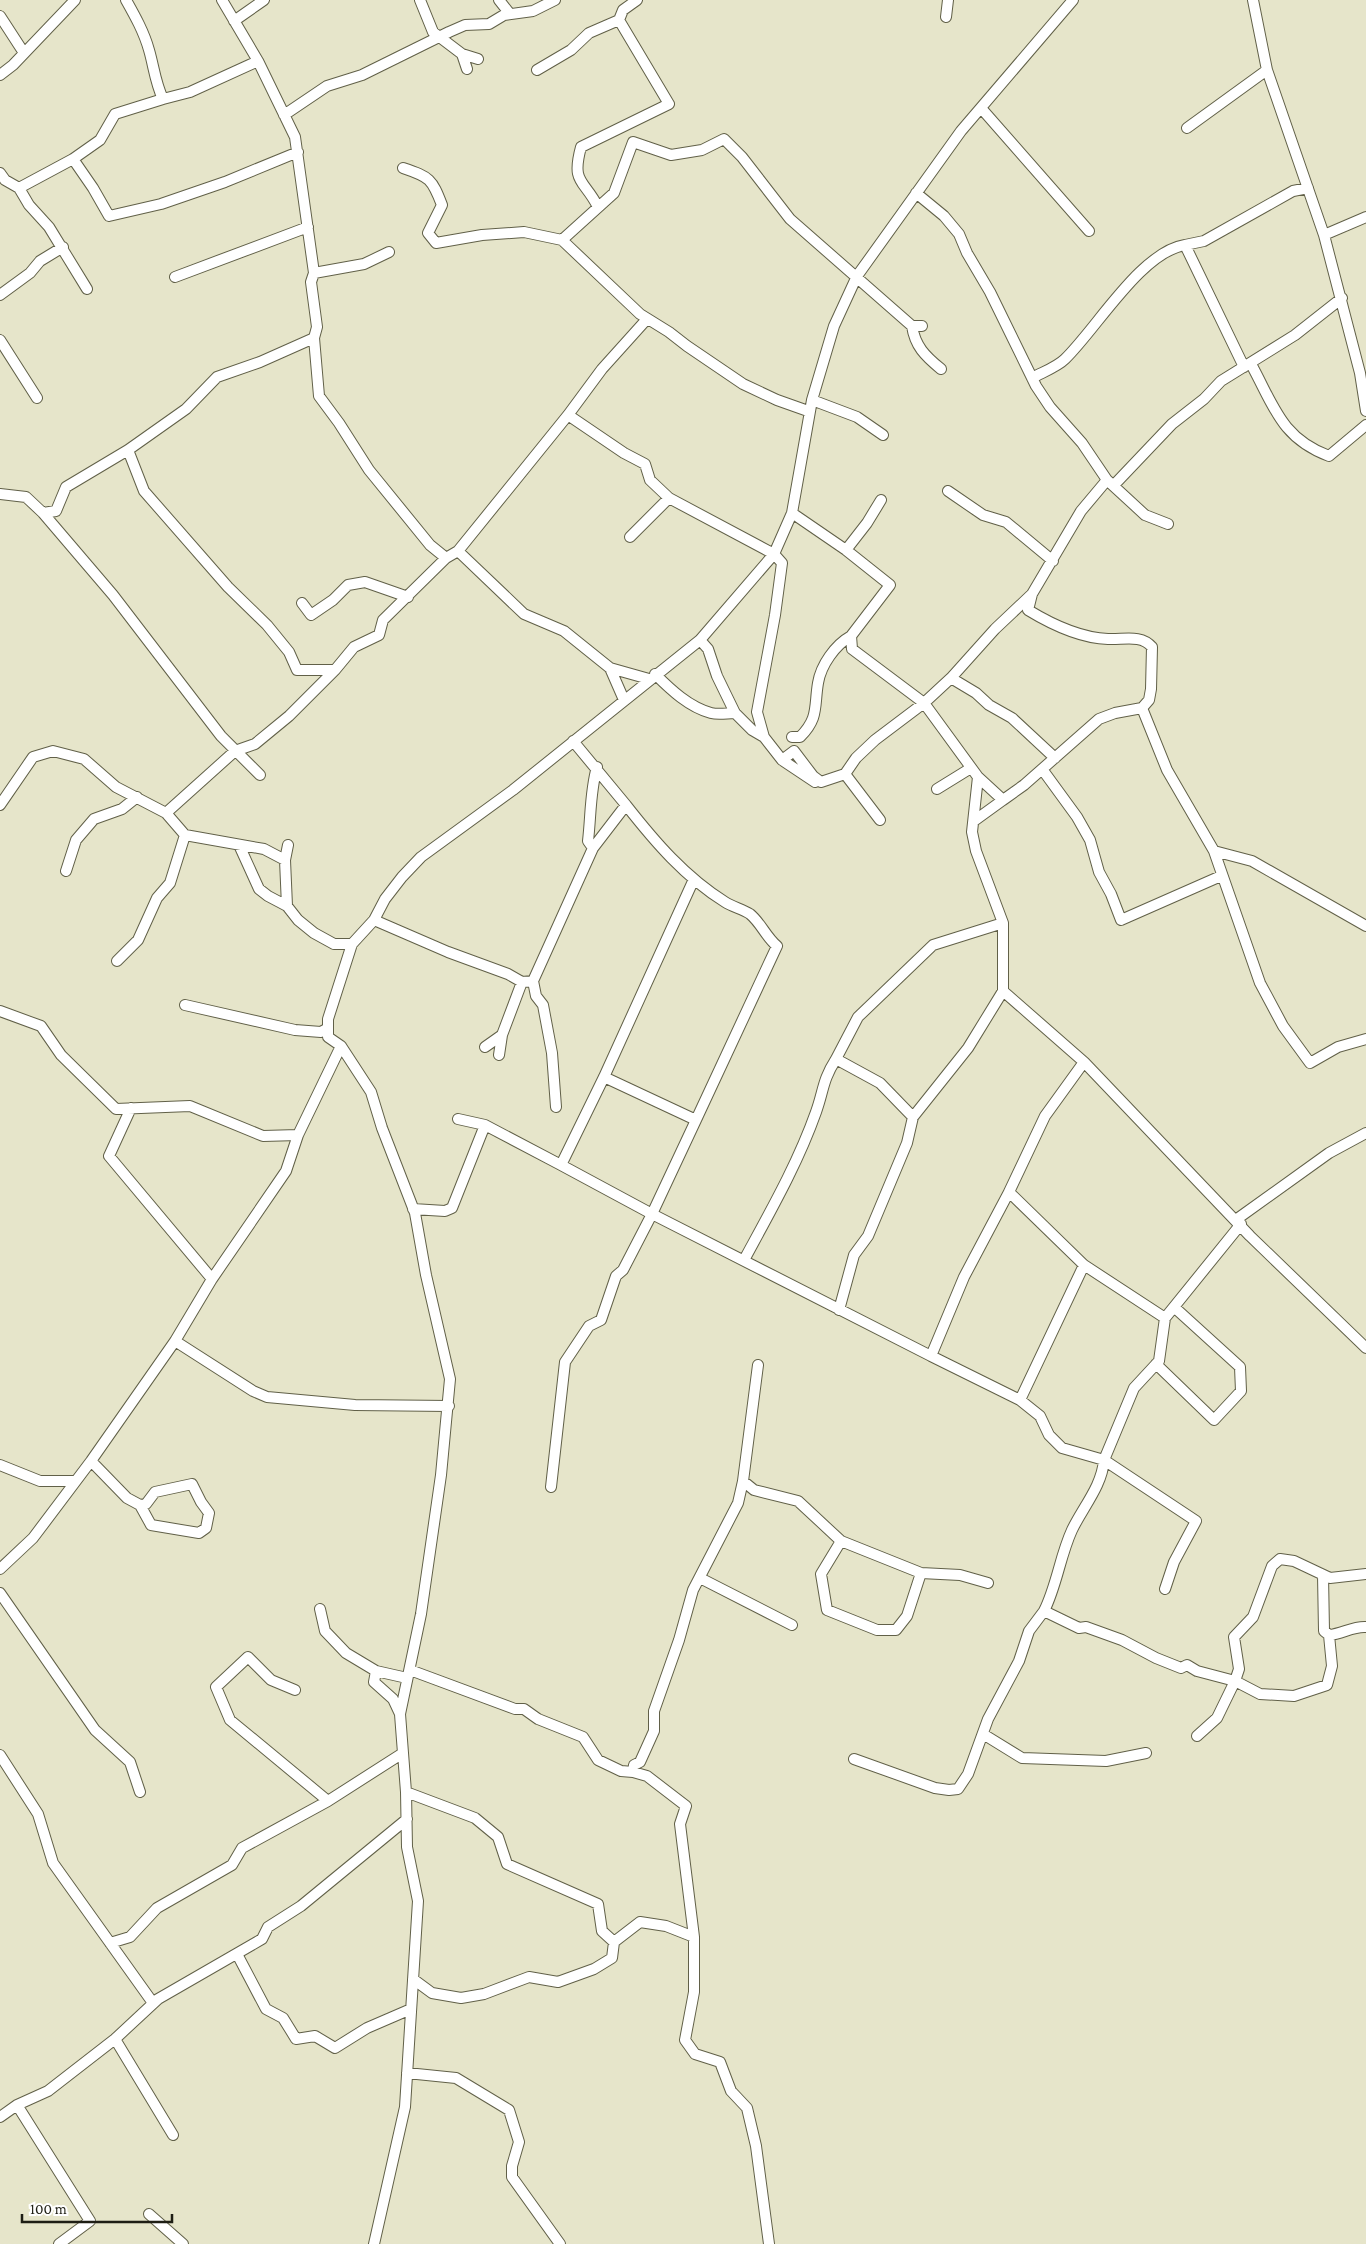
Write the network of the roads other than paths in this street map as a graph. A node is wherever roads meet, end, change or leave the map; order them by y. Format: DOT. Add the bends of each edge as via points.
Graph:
graph roads {
  1 [pos="75,0"];
  2 [pos="126,0"];
  3 [pos="222,0"];
  4 [pos="264,0"];
  5 [pos="420,0"];
  6 [pos="499,0"];
  7 [pos="555,0"];
  8 [pos="637,0"];
  9 [pos="948,0"];
  10 [pos="1072,0"];
  11 [pos="1253,0"];
  12 [pos="510,14"];
  13 [pos="0,16"];
  14 [pos="946,17"];
  15 [pos="619,20"];
  16 [pos="234,22"];
  17 [pos="438,37"];
  18 [pos="24,53"];
  19 [pos="462,54"];
  20 [pos="478,59"];
  21 [pos="258,61"];
  22 [pos="467,69"];
  23 [pos="537,70"];
  24 [pos="1267,70"];
  25 [pos="0,75"];
  26 [pos="163,99"];
  27 [pos="981,108"];
  28 [pos="284,115"];
  29 [pos="1188,128"];
  30 [pos="298,152"];
  31 [pos="73,159"];
  32 [pos="403,168"];
  33 [pos="0,173"];
  34 [pos="19,188"];
  35 [pos="1308,188"];
  36 [pos="916,193"];
  37 [pos="598,207"];
  38 [pos="1366,217"];
  39 [pos="308,227"];
  40 [pos="1089,231"];
  41 [pos="1324,235"];
  42 [pos="562,240"];
  43 [pos="1185,245"];
  44 [pos="63,247"];
  45 [pos="389,252"];
  46 [pos="314,273"];
  47 [pos="857,276"];
  48 [pos="175,278"];
  49 [pos="87,289"];
  50 [pos="0,295"];
  51 [pos="1342,298"];
  52 [pos="647,319"];
  53 [pos="314,338"];
  54 [pos="0,340"];
  55 [pos="1248,366"];
  56 [pos="941,369"];
  57 [pos="1363,372"];
  58 [pos="1032,378"];
  59 [pos="36,398"];
  60 [pos="812,400"];
  61 [pos="808,411"];
  62 [pos="1366,411"];
  63 [pos="568,415"];
  64 [pos="1366,425"];
  65 [pos="883,435"];
  66 [pos="128,450"];
  67 [pos="1111,483"];
  68 [pos="948,492"];
  69 [pos="0,495"];
  70 [pos="669,498"];
  71 [pos="881,500"];
  72 [pos="792,513"];
  73 [pos="43,514"];
  74 [pos="1168,524"];
  75 [pos="630,538"];
  76 [pos="846,550"];
  77 [pos="458,551"];
  78 [pos="774,554"];
  79 [pos="446,558"];
  80 [pos="1053,561"];
  81 [pos="1032,594"];
  82 [pos="408,597"];
  83 [pos="302,603"];
  84 [pos="851,636"];
  85 [pos="700,640"];
  86 [pos="610,668"];
  87 [pos="335,670"];
  88 [pos="652,676"];
  89 [pos="951,678"];
  90 [pos="624,700"];
  91 [pos="924,703"];
  92 [pos="1142,708"];
  93 [pos="735,713"];
  94 [pos="764,737"];
  95 [pos="792,737"];
  96 [pos="573,741"];
  97 [pos="235,751"];
  98 [pos="1055,758"];
  99 [pos="597,767"];
  100 [pos="971,768"];
  101 [pos="1042,769"];
  102 [pos="845,774"];
  103 [pos="260,776"];
  104 [pos="978,777"];
  105 [pos="937,789"];
  106 [pos="137,797"];
  107 [pos="1003,800"];
  108 [pos="0,805"];
  109 [pos="626,805"];
  110 [pos="166,813"];
  111 [pos="880,820"];
  112 [pos="974,821"];
  113 [pos="185,835"];
  114 [pos="239,845"];
  115 [pos="288,845"];
  116 [pos="593,848"];
  117 [pos="1214,851"];
  118 [pos="285,860"];
  119 [pos="66,871"];
  120 [pos="1222,876"];
  121 [pos="694,879"];
  122 [pos="286,906"];
  123 [pos="374,920"];
  124 [pos="1003,923"];
  125 [pos="1366,926"];
  126 [pos="352,944"];
  127 [pos="117,962"];
  128 [pos="533,980"];
  129 [pos="522,982"];
  130 [pos="1003,991"];
  131 [pos="185,1005"];
  132 [pos="0,1011"];
  133 [pos="328,1028"];
  134 [pos="502,1035"];
  135 [pos="1366,1039"];
  136 [pos="342,1046"];
  137 [pos="485,1047"];
  138 [pos="499,1055"];
  139 [pos="836,1059"];
  140 [pos="1084,1062"];
  141 [pos="604,1078"];
  142 [pos="556,1107"];
  143 [pos="131,1108"];
  144 [pos="913,1117"];
  145 [pos="458,1118"];
  146 [pos="696,1120"];
  147 [pos="485,1126"];
  148 [pos="1366,1133"];
  149 [pos="298,1135"];
  150 [pos="561,1165"];
  151 [pos="1009,1192"];
  152 [pos="413,1209"];
  153 [pos="652,1214"];
  154 [pos="1239,1222"];
  155 [pos="744,1260"];
  156 [pos="1084,1265"];
  157 [pos="212,1279"];
  158 [pos="1174,1307"];
  159 [pos="839,1310"];
  160 [pos="1165,1318"];
  161 [pos="175,1340"];
  162 [pos="1366,1348"];
  163 [pos="931,1356"];
  164 [pos="1156,1364"];
  165 [pos="758,1365"];
  166 [pos="1020,1400"];
  167 [pos="449,1406"];
  168 [pos="1104,1460"];
  169 [pos="92,1461"];
  170 [pos="0,1465"];
  171 [pos="76,1481"];
  172 [pos="743,1481"];
  173 [pos="551,1487"];
  174 [pos="140,1505"];
  175 [pos="841,1541"];
  176 [pos="0,1570"];
  177 [pos="920,1573"];
  178 [pos="1366,1574"];
  179 [pos="1324,1575"];
  180 [pos="700,1578"];
  181 [pos="988,1583"];
  182 [pos="1165,1588"];
  183 [pos="0,1593"];
  184 [pos="320,1609"];
  185 [pos="1044,1611"];
  186 [pos="792,1624"];
  187 [pos="1366,1627"];
  188 [pos="1329,1635"];
  189 [pos="376,1671"];
  190 [pos="408,1674"];
  191 [pos="1235,1681"];
  192 [pos="295,1690"];
  193 [pos="400,1714"];
  194 [pos="983,1734"];
  195 [pos="1197,1736"];
  196 [pos="403,1753"];
  197 [pos="1146,1753"];
  198 [pos="0,1755"];
  199 [pos="854,1759"];
  200 [pos="633,1772"];
  201 [pos="140,1792"];
  202 [pos="406,1792"];
  203 [pos="328,1801"];
  204 [pos="407,1819"];
  205 [pos="694,1936"];
  206 [pos="110,1942"];
  207 [pos="614,1942"];
  208 [pos="237,1954"];
  209 [pos="413,1979"];
  210 [pos="153,2004"];
  211 [pos="411,2009"];
  212 [pos="115,2039"];
  213 [pos="407,2073"];
  214 [pos="0,2103"];
  215 [pos="17,2105"];
  216 [pos="3,2115"];
  217 [pos="173,2134"];
  218 [pos="149,2214"];
  219 [pos="59,2244"];
  220 [pos="183,2244"];
  221 [pos="374,2244"];
  222 [pos="560,2244"];
  223 [pos="769,2244"];
  1 -- 18 [label="street"];
  2 -- 26 [label="street" via="149,50 155,82"];
  3 -- 16 [label="street"];
  4 -- 16 [label="street"];
  5 -- 17 [label="street"];
  6 -- 12 [label="street"];
  7 -- 12 [label="street" via="533,11"];
  8 -- 15 [label="street" via="623,10"];
  9 -- 14 [label="street"];
  10 -- 27 [label="street"];
  11 -- 24 [label="street"];
  12 -- 17 [label="street" via="490,24 465,25"];
  13 -- 18 [label="street"];
  15 -- 23 [label="street" via="589,32 571,50"];
  15 -- 37 [label="street" via="669,104 581,147 578,177"];
  16 -- 21 [label="street"];
  17 -- 19 [label="street"];
  17 -- 28 [label="street" via="362,75 328,86"];
  18 -- 25 [label="street"];
  19 -- 20 [label="street"];
  19 -- 22 [label="street"];
  21 -- 26 [label="street" via="190,92"];
  21 -- 28 [label="street"];
  24 -- 29 [label="street"];
  24 -- 35 [label="street"];
  26 -- 31 [label="street" via="115,114 100,140"];
  27 -- 36 [label="street"];
  27 -- 40 [label="street"];
  28 -- 30 [label="street" via="295,137"];
  30 -- 31 [label="street" via="176,200 109,216"];
  30 -- 39 [label="street"];
  31 -- 34 [label="street"];
  32 -- 42 [label="street" via="426,176 434,183 442,205 428,233 436,243 524,232"];
  33 -- 34 [label="street"];
  34 -- 44 [label="street"];
  35 -- 41 [label="street"];
  35 -- 43 [label="street" via="1293,191 1204,241"];
  36 -- 47 [label="street"];
  36 -- 58 [label="street" via="944,216 959,234"];
  37 -- 42 [label="street"];
  37 -- 47 [label="street" via="614,193 633,142 671,155 702,150 724,139 742,157 790,220"];
  38 -- 41 [label="street"];
  39 -- 46 [label="street"];
  39 -- 48 [label="street"];
  41 -- 51 [label="street"];
  42 -- 52 [label="street"];
  43 -- 55 [label="street"];
  43 -- 58 [label="street" via="1174,246 1139,273 1064,360"];
  44 -- 49 [label="street"];
  44 -- 50 [label="street" via="40,261 30,273"];
  45 -- 46 [label="street" via="364,264"];
  46 -- 53 [label="street" via="311,282 317,328"];
  47 -- 56 [label="street" via="917,326 914,341"];
  47 -- 60 [label="street" via="834,326"];
  51 -- 55 [label="street"];
  51 -- 57 [label="street"];
  52 -- 61 [label="street" via="743,384"];
  52 -- 63 [label="street" via="602,369"];
  53 -- 66 [label="street" via="217,377 186,409"];
  53 -- 79 [label="street" via="320,396 369,470 430,545"];
  54 -- 59 [label="street"];
  55 -- 64 [label="street" via="1291,434 1314,451 1328,456"];
  55 -- 67 [label="street" via="1221,381"];
  57 -- 62 [label="street"];
  58 -- 67 [label="street" via="1050,407"];
  60 -- 61 [label="street"];
  60 -- 65 [label="street" via="857,417"];
  61 -- 72 [label="street"];
  63 -- 70 [label="street" via="645,464 650,480"];
  63 -- 77 [label="street"];
  66 -- 73 [label="street" via="66,487 56,511"];
  66 -- 87 [label="street" via="144,491 228,587 268,625 289,652 297,670"];
  67 -- 74 [label="street" via="1146,515"];
  67 -- 80 [label="street" via="1081,511"];
  68 -- 80 [label="street" via="982,515 1006,522"];
  69 -- 73 [label="street" via="26,497"];
  70 -- 75 [label="street"];
  70 -- 78 [label="street"];
  71 -- 76 [label="street"];
  72 -- 76 [label="street"];
  72 -- 78 [label="street"];
  73 -- 97 [label="street" via="113,595 190,698"];
  76 -- 84 [label="street" via="890,585"];
  77 -- 79 [label="street"];
  77 -- 86 [label="street" via="524,614 564,631"];
  78 -- 85 [label="street"];
  78 -- 94 [label="street" via="782,564 757,712"];
  79 -- 82 [label="street"];
  80 -- 81 [label="street"];
  81 -- 89 [label="street"];
  81 -- 92 [label="street" via="1028,610 1048,623 1106,639 1147,640 1152,647 1151,689 1149,700"];
  82 -- 83 [label="street" via="365,582 348,585 311,615"];
  82 -- 87 [label="street" via="383,620 379,635 354,647"];
  84 -- 91 [label="street" via="852,649"];
  84 -- 95 [label="street" via="839,644 821,672 812,722 800,737"];
  85 -- 88 [label="street"];
  85 -- 93 [label="street" via="708,650"];
  86 -- 88 [label="street"];
  86 -- 90 [label="street"];
  87 -- 97 [label="street" via="289,716 255,744"];
  88 -- 90 [label="street"];
  88 -- 93 [label="street" via="699,708 712,713"];
  89 -- 91 [label="street"];
  89 -- 98 [label="street" via="1012,718"];
  90 -- 96 [label="street"];
  91 -- 100 [label="street"];
  91 -- 102 [label="street" via="862,752"];
  92 -- 98 [label="street" via="1099,719"];
  92 -- 117 [label="street" via="1167,770"];
  93 -- 94 [label="street"];
  94 -- 102 [label="street" via="782,760 794,751 821,782"];
  96 -- 99 [label="street"];
  96 -- 123 [label="street" via="513,790 421,857 385,899"];
  97 -- 103 [label="street"];
  97 -- 110 [label="street"];
  98 -- 101 [label="street"];
  99 -- 109 [label="street"];
  99 -- 116 [label="street" via="591,789 588,840"];
  100 -- 104 [label="street"];
  100 -- 105 [label="street"];
  101 -- 107 [label="street"];
  101 -- 120 [label="street" via="1090,840 1099,872 1121,920"];
  102 -- 111 [label="street"];
  104 -- 107 [label="street"];
  104 -- 112 [label="street"];
  106 -- 108 [label="street" via="116,787 84,759 53,751 33,757"];
  106 -- 110 [label="street"];
  106 -- 119 [label="street" via="122,809 94,819 76,840"];
  107 -- 112 [label="street"];
  109 -- 116 [label="street"];
  109 -- 121 [label="street" via="657,844"];
  110 -- 113 [label="street"];
  112 -- 124 [label="street" via="972,832 976,851"];
  113 -- 114 [label="street"];
  113 -- 127 [label="street" via="170,883 158,898 138,940"];
  114 -- 118 [label="street" via="264,849"];
  114 -- 122 [label="street" via="259,889"];
  115 -- 118 [label="street"];
  116 -- 128 [label="street"];
  117 -- 120 [label="street"];
  117 -- 125 [label="street" via="1252,861"];
  118 -- 122 [label="street"];
  120 -- 135 [label="street" via="1260,983 1282,1026 1310,1063 1338,1048"];
  121 -- 141 [label="street"];
  121 -- 146 [label="street" via="727,903 751,915 768,940 777,946"];
  122 -- 126 [label="street" via="314,933 334,944"];
  123 -- 126 [label="street"];
  123 -- 129 [label="street"];
  124 -- 130 [label="street"];
  124 -- 139 [label="street" via="933,945 858,1017"];
  126 -- 133 [label="street"];
  128 -- 129 [label="street"];
  128 -- 142 [label="street" via="536,996 543,1005 551,1045"];
  129 -- 134 [label="street"];
  130 -- 140 [label="street"];
  130 -- 144 [label="street" via="968,1048"];
  131 -- 133 [label="street" via="245,1013 295,1030 321,1032"];
  132 -- 143 [label="street" via="42,1026 61,1055 116,1109"];
  133 -- 136 [label="street" via="328,1037"];
  134 -- 137 [label="street"];
  134 -- 138 [label="street"];
  136 -- 149 [label="street"];
  136 -- 152 [label="street" via="372,1092"];
  139 -- 144 [label="street" via="880,1083"];
  139 -- 155 [label="street" via="825,1076 817,1111 779,1195"];
  140 -- 151 [label="street" via="1045,1116"];
  140 -- 154 [label="street"];
  141 -- 146 [label="street"];
  141 -- 150 [label="street"];
  143 -- 149 [label="street" via="190,1106 263,1136"];
  143 -- 157 [label="street" via="109,1156"];
  144 -- 159 [label="street" via="907,1143 868,1236 854,1255"];
  145 -- 147 [label="street"];
  146 -- 153 [label="street"];
  147 -- 150 [label="street"];
  147 -- 152 [label="street" via="452,1208 445,1211"];
  148 -- 154 [label="street" via="1329,1153"];
  149 -- 157 [label="street" via="286,1171"];
  150 -- 153 [label="street"];
  151 -- 156 [label="street"];
  151 -- 163 [label="street" via="964,1277"];
  152 -- 167 [label="street" via="450,1379"];
  153 -- 155 [label="street"];
  153 -- 173 [label="street" via="623,1270 616,1276 601,1320 589,1326 565,1362"];
  154 -- 158 [label="street"];
  154 -- 162 [label="street"];
  155 -- 159 [label="street"];
  156 -- 160 [label="street"];
  156 -- 166 [label="street"];
  157 -- 161 [label="street"];
  158 -- 160 [label="street"];
  158 -- 164 [label="street" via="1240,1367 1241,1391 1214,1420"];
  159 -- 163 [label="street"];
  160 -- 164 [label="street"];
  161 -- 167 [label="street" via="253,1392 267,1397 355,1405"];
  161 -- 169 [label="street"];
  163 -- 166 [label="street"];
  164 -- 168 [label="street" via="1134,1388"];
  165 -- 172 [label="street"];
  166 -- 168 [label="street" via="1040,1416 1050,1435 1062,1448"];
  167 -- 190 [label="street" via="421,1614"];
  168 -- 182 [label="street" via="1196,1521 1174,1562"];
  168 -- 185 [label="street" via="1103,1472 1072,1531"];
  169 -- 171 [label="street"];
  169 -- 174 [label="street" via="127,1498"];
  170 -- 171 [label="street" via="40,1481"];
  171 -- 176 [label="street" via="34,1538"];
  172 -- 175 [label="street" via="762,1493 798,1501"];
  172 -- 180 [label="street" via="738,1503"];
  174 -- 174 [label="street" via="146,1504 155,1492 192,1484 200,1502 209,1512 206,1528 199,1532 151,1526"];
  175 -- 177 [label="street"];
  175 -- 177 [label="street" via="821,1574 827,1610 877,1630 896,1630 907,1616"];
  177 -- 181 [label="street" via="960,1576"];
  178 -- 179 [label="street" via="1330,1578"];
  179 -- 188 [label="street" via="1324,1631"];
  179 -- 191 [label="street" via="1294,1561 1280,1559 1272,1566 1253,1617 1234,1637 1239,1669"];
  180 -- 186 [label="street"];
  180 -- 200 [label="street" via="693,1590 654,1711 654,1731"];
  183 -- 201 [label="street" via="95,1730 130,1762"];
  184 -- 189 [label="street" via="325,1631 346,1653"];
  185 -- 191 [label="street" via="1079,1628 1086,1627 1122,1640 1181,1668 1187,1665 1197,1671"];
  185 -- 194 [label="street" via="1029,1631 1012,1678"];
  187 -- 188 [label="street" via="1358,1626"];
  188 -- 191 [label="street" via="1332,1666 1327,1685 1294,1696 1260,1694"];
  189 -- 190 [label="street"];
  189 -- 193 [label="street" via="374,1682 393,1700"];
  190 -- 193 [label="street"];
  190 -- 200 [label="street" via="515,1709 524,1709 538,1719 583,1737 598,1760 621,1771"];
  191 -- 195 [label="street" via="1217,1718"];
  192 -- 203 [label="street" via="270,1680 248,1657 216,1687 230,1720"];
  193 -- 196 [label="street"];
  194 -- 197 [label="street" via="1022,1758 1106,1761"];
  194 -- 199 [label="street" via="968,1774 958,1789 935,1788"];
  196 -- 202 [label="street"];
  196 -- 203 [label="street"];
  198 -- 206 [label="street" via="38,1814 53,1863"];
  200 -- 205 [label="street" via="647,1776 686,1806 680,1824"];
  202 -- 204 [label="street"];
  202 -- 207 [label="street" via="475,1818 498,1837 507,1864 598,1904 602,1931"];
  203 -- 206 [label="street" via="242,1848 232,1865 157,1908 130,1937"];
  204 -- 208 [label="street" via="301,1906 268,1927 262,1939"];
  204 -- 209 [label="street" via="407,1847 418,1901"];
  205 -- 207 [label="street" via="666,1926 640,1922"];
  205 -- 223 [label="street" via="694,1992 685,2040 695,2054 720,2062 731,2091 747,2108 756,2146"];
  206 -- 210 [label="street"];
  207 -- 209 [label="street" via="612,1958 594,1969 558,1982 529,1977 484,1994 461,1998 432,1993"];
  208 -- 210 [label="street"];
  208 -- 211 [label="street" via="266,2009 284,2018 296,2039 315,2036 335,2048 367,2028"];
  209 -- 211 [label="street"];
  210 -- 212 [label="street"];
  211 -- 213 [label="street"];
  212 -- 215 [label="street" via="48,2091"];
  212 -- 217 [label="street"];
  213 -- 221 [label="street" via="405,2107"];
  213 -- 222 [label="street" via="456,2078 509,2110 519,2142 512,2177"];
  214 -- 216 [label="street"];
  215 -- 216 [label="street"];
  215 -- 219 [label="street" via="90,2222"];
  218 -- 220 [label="street"];
}
